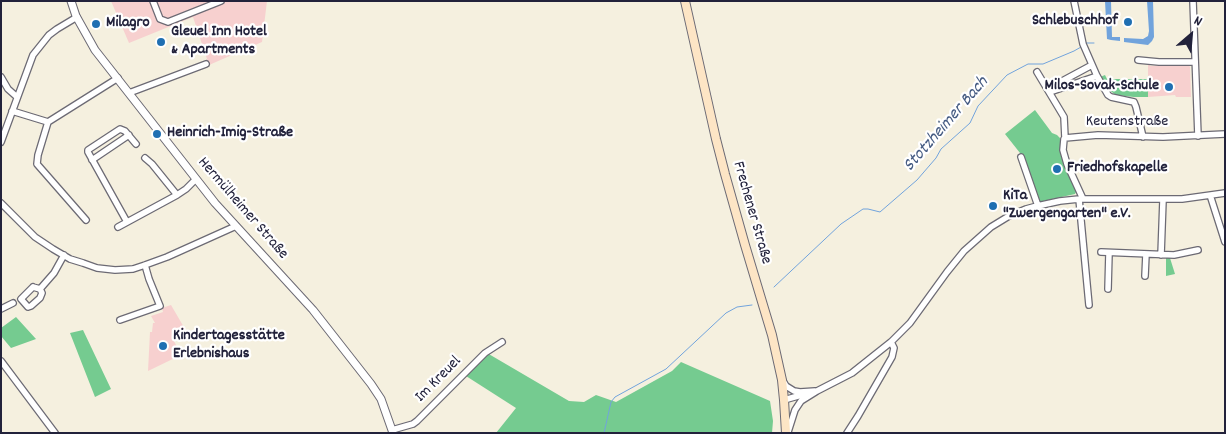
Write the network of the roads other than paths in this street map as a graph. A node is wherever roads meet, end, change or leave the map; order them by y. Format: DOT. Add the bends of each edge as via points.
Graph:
graph roads {
  1 [pos="71,1"];
  2 [pos="153,1"];
  3 [pos="221,1"];
  4 [pos="685,1"];
  5 [pos="1074,1"];
  6 [pos="1193,1"];
  7 [pos="77,17"];
  8 [pos="1138,60"];
  9 [pos="1195,62"];
  10 [pos="206,64"];
  11 [pos="1092,64"];
  12 [pos="1037,72"];
  13 [pos="1097,76"];
  14 [pos="1,77"];
  15 [pos="118,78"];
  16 [pos="1049,91"];
  17 [pos="129,93"];
  18 [pos="17,97"];
  19 [pos="12,111"];
  20 [pos="48,122"];
  21 [pos="1225,134"];
  22 [pos="129,135"];
  23 [pos="1198,136"];
  24 [pos="1143,137"];
  25 [pos="1065,138"];
  26 [pos="1,142"];
  27 [pos="136,144"];
  28 [pos="1021,157"];
  29 [pos="145,158"];
  30 [pos="92,160"];
  31 [pos="196,179"];
  32 [pos="1225,193"];
  33 [pos="177,195"];
  34 [pos="1210,195"];
  35 [pos="1081,199"];
  36 [pos="1163,200"];
  37 [pos="1,203"];
  38 [pos="1038,206"];
  39 [pos="86,220"];
  40 [pos="127,222"];
  41 [pos="118,226"];
  42 [pos="236,226"];
  43 [pos="1224,240"];
  44 [pos="1198,250"];
  45 [pos="1101,252"];
  46 [pos="1109,253"];
  47 [pos="1146,254"];
  48 [pos="64,255"];
  49 [pos="1161,255"];
  50 [pos="145,265"];
  51 [pos="1145,276"];
  52 [pos="40,289"];
  53 [pos="1108,289"];
  54 [pos="13,303"];
  55 [pos="1089,304"];
  56 [pos="1,309"];
  57 [pos="120,320"];
  58 [pos="502,342"];
  59 [pos="891,342"];
  60 [pos="1,361"];
  61 [pos="782,380"];
  62 [pos="817,391"];
  63 [pos="784,400"];
  64 [pos="392,431"];
  65 [pos="55,433"];
  66 [pos="786,433"];
  67 [pos="847,433"];
  1 -- 7 [label="street, Hermülheimer Straße"];
  2 -- 3 [label="street" via="160,19 168,22"];
  4 -- 61 [label="main road, Frechener Straße" via="718,148"];
  5 -- 11 [label="street" via="1081,37"];
  6 -- 9 [label="street"];
  7 -- 15 [label="street, Hermülheimer Straße" via="95,50"];
  7 -- 18 [label="street" via="57,29 37,48"];
  8 -- 9 [label="street"];
  9 -- 23 [label="street"];
  10 -- 17 [label="street"];
  11 -- 13 [label="street"];
  11 -- 16 [label="street"];
  12 -- 16 [label="street"];
  13 -- 16 [label="street"];
  13 -- 24 [label="street" via="1111,97 1134,102"];
  14 -- 18 [label="street"];
  15 -- 17 [label="street, Hermülheimer Straße"];
  15 -- 20 [label="street"];
  16 -- 25 [label="street" via="1064,117"];
  17 -- 31 [label="street, Hermülheimer Straße"];
  18 -- 19 [label="street"];
  19 -- 20 [label="street"];
  19 -- 26 [label="street"];
  20 -- 39 [label="street" via="37,164"];
  21 -- 23 [label="street, Keutenstraße"];
  22 -- 27 [label="street"];
  22 -- 30 [label="street"];
  22 -- 30 [label="street" via="120,129 88,150"];
  23 -- 24 [label="street, Keutenstraße"];
  24 -- 25 [label="street, Keutenstraße" via="1098,135"];
  25 -- 35 [label="street, Keutenstraße" via="1063,150"];
  28 -- 38 [label="street"];
  29 -- 33 [label="street"];
  30 -- 40 [label="street"];
  31 -- 33 [label="street"];
  31 -- 42 [label="street, Hermülheimer Straße"];
  32 -- 34 [label="street"];
  33 -- 40 [label="street"];
  34 -- 36 [label="street"];
  34 -- 43 [label="street"];
  35 -- 36 [label="street"];
  35 -- 38 [label="street"];
  35 -- 55 [label="street, Keutenstraße"];
  36 -- 49 [label="street"];
  37 -- 48 [label="street" via="35,237"];
  38 -- 59 [label="street" via="999,222 972,243 910,323"];
  40 -- 41 [label="street"];
  42 -- 50 [label="street"];
  42 -- 64 [label="street, Hermülheimer Straße" via="317,315 371,384 381,399"];
  44 -- 49 [label="street"];
  45 -- 46 [label="street"];
  46 -- 47 [label="street"];
  46 -- 53 [label="street"];
  47 -- 49 [label="street"];
  47 -- 51 [label="street"];
  48 -- 50 [label="street" via="97,268 133,269"];
  48 -- 52 [label="street"];
  50 -- 57 [label="street" via="160,306"];
  54 -- 56 [label="street"];
  58 -- 64 [label="street, Im Kreuel" via="485,353 418,421"];
  59 -- 62 [label="street" via="852,373"];
  59 -- 67 [label="street" via="894,348 892,357"];
  60 -- 65 [label="street"];
  61 -- 62 [label="street" via="794,391"];
  61 -- 63 [label="main road, Frechener Straße"];
  62 -- 63 [label="street"];
  62 -- 66 [label="street" via="798,405"];
  63 -- 66 [label="main road, Frechener Straße"];
}
